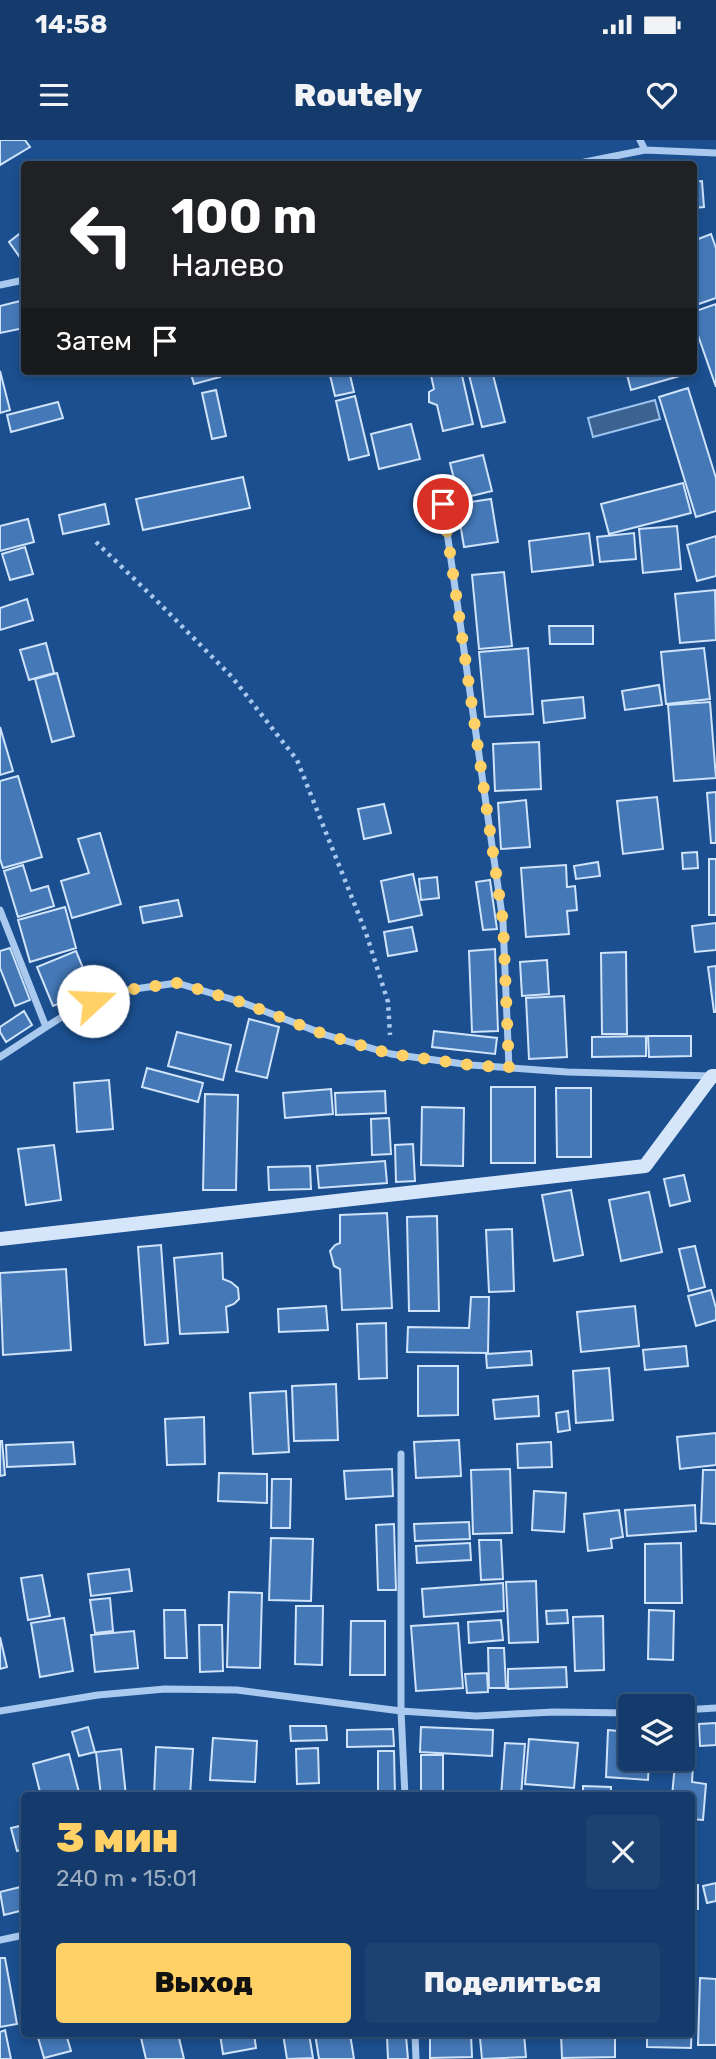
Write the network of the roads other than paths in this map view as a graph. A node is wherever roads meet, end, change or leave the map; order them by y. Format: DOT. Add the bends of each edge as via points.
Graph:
graph roads {
  1 [pos="640,140"];
  2 [pos="645,150"];
  3 [pos="716,153"];
  4 [pos="590,161"];
  5 [pos="21,281"];
  6 [pos="0,285"];
  7 [pos="443,504"];
  8 [pos="0,910"];
  9 [pos="46,1027"];
  10 [pos="0,1057"];
  11 [pos="509,1068"];
  12 [pos="714,1076"];
  13 [pos="0,1239"];
  14 [pos="401,1454"];
  15 [pos="716,1708"];
  16 [pos="695,1709"];
  17 [pos="401,1710"];
  18 [pos="0,1711"];
  19 [pos="618,1713"];
  20 [pos="405,1792"];
  21 [pos="21,1936"];
  22 [pos="0,1940"];
  23 [pos="415,2037"];
  24 [pos="416,2059"];
  1 -- 2 [label="street"];
  2 -- 3 [label="street"];
  2 -- 4 [label="street"];
  5 -- 6 [label="street"];
  7 -- 11 [label="street" via="503,922"];
  8 -- 9 [label="street"];
  9 -- 10 [label="street"];
  9 -- 11 [label="street" via="113,992 177,983 391,1054"];
  11 -- 12 [label="street"];
  12 -- 13 [label="street" via="645,1166"];
  14 -- 17 [label="street"];
  15 -- 16 [label="street"];
  17 -- 18 [label="street" via="236,1690 165,1689"];
  17 -- 19 [label="street" via="476,1716"];
  17 -- 20 [label="street"];
  21 -- 22 [label="street"];
  23 -- 24 [label="street"];
}
